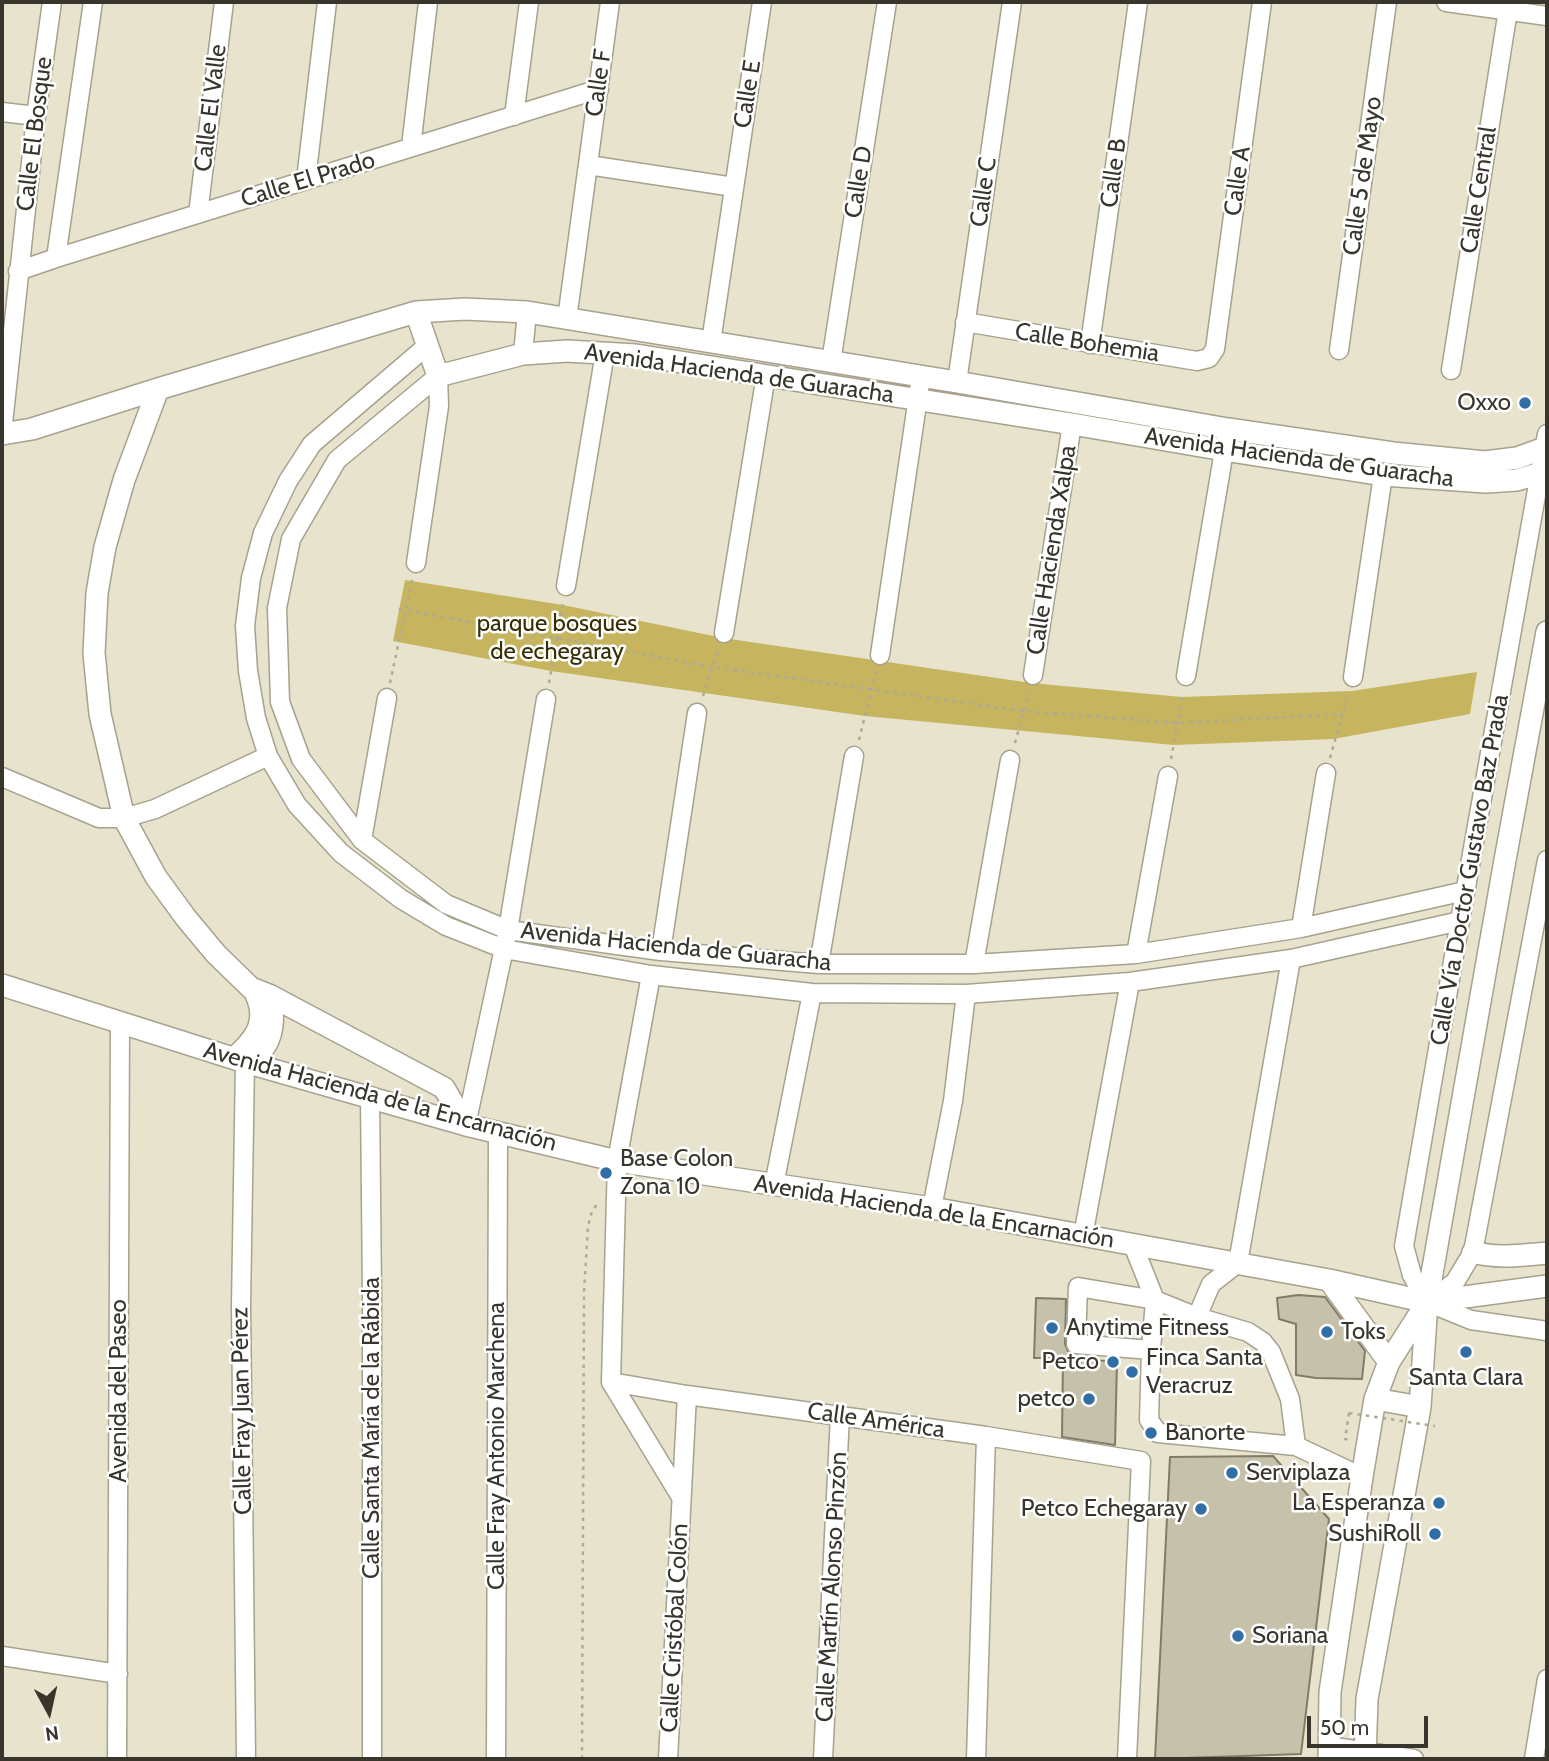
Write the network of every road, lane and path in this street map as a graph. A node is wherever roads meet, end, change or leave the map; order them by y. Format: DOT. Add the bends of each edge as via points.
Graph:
graph roads {
  1 [pos="52,2"];
  2 [pos="93,2"];
  3 [pos="224,2"];
  4 [pos="327,2"];
  5 [pos="428,2"];
  6 [pos="528,2"];
  7 [pos="610,2"];
  8 [pos="762,2"];
  9 [pos="887,2"];
  10 [pos="1012,2"];
  11 [pos="1139,2"];
  12 [pos="1262,2"];
  13 [pos="1387,2"];
  14 [pos="1446,2"];
  15 [pos="1484,4"];
  16 [pos="1508,10"];
  17 [pos="1547,16"];
  18 [pos="599,89"];
  19 [pos="2,112"];
  20 [pos="36,116"];
  21 [pos="514,116"];
  22 [pos="411,148"];
  23 [pos="589,165"];
  24 [pos="306,180"];
  25 [pos="734,187"];
  26 [pos="198,214"];
  27 [pos="56,258"];
  28 [pos="18,271"];
  29 [pos="416,312"];
  30 [pos="527,312"];
  31 [pos="567,319"];
  32 [pos="965,323"];
  33 [pos="640,331"];
  34 [pos="711,342"];
  35 [pos="1090,344"];
  36 [pos="428,345"];
  37 [pos="1339,350"];
  38 [pos="605,353"];
  39 [pos="523,354"];
  40 [pos="636,355"];
  41 [pos="1209,358"];
  42 [pos="831,362"];
  43 [pos="1451,370"];
  44 [pos="438,376"];
  45 [pos="766,376"];
  46 [pos="921,377"];
  47 [pos="957,382"];
  48 [pos="158,389"];
  49 [pos="918,400"];
  50 [pos="1072,424"];
  51 [pos="1228,429"];
  52 [pos="2,433"];
  53 [pos="1546,443"];
  54 [pos="1224,450"];
  55 [pos="1544,473"];
  56 [pos="1383,475"];
  57 [pos="416,564"];
  58 [pos="566,586"];
  59 [pos="399,609"];
  60 [pos="406,610"];
  61 [pos="1547,632"];
  62 [pos="724,633"];
  63 [pos="557,639"];
  64 [pos="880,654"];
  65 [pos="713,667"];
  66 [pos="1033,675"];
  67 [pos="1186,676"];
  68 [pos="1353,677"];
  69 [pos="871,690"];
  70 [pos="387,698"];
  71 [pos="546,699"];
  72 [pos="1023,711"];
  73 [pos="697,713"];
  74 [pos="1343,714"];
  75 [pos="1178,723"];
  76 [pos="268,756"];
  77 [pos="855,756"];
  78 [pos="1010,760"];
  79 [pos="1326,773"];
  80 [pos="1168,776"];
  81 [pos="2,777"];
  82 [pos="124,818"];
  83 [pos="362,840"];
  84 [pos="1547,865"];
  85 [pos="1465,891"];
  86 [pos="1544,902"];
  87 [pos="1460,921"];
  88 [pos="1301,928"];
  89 [pos="508,930"];
  90 [pos="1241,938"];
  91 [pos="504,949"];
  92 [pos="661,951"];
  93 [pos="1136,954"];
  94 [pos="1291,959"];
  95 [pos="820,964"];
  96 [pos="974,964"];
  97 [pos="855,965"];
  98 [pos="941,965"];
  99 [pos="1245,966"];
  100 [pos="651,975"];
  101 [pos="1130,982"];
  102 [pos="2,985"];
  103 [pos="261,992"];
  104 [pos="812,993"];
  105 [pos="850,993"];
  106 [pos="936,993"];
  107 [pos="966,994"];
  108 [pos="120,1023"];
  109 [pos="238,1060"];
  110 [pos="370,1096"];
  111 [pos="466,1125"];
  112 [pos="498,1133"];
  113 [pos="617,1172"];
  114 [pos="774,1185"];
  115 [pos="932,1208"];
  116 [pos="1083,1236"];
  117 [pos="1133,1245"];
  118 [pos="1473,1252"];
  119 [pos="1547,1253"];
  120 [pos="1238,1263"];
  121 [pos="1329,1280"];
  122 [pos="1547,1286"];
  123 [pos="1154,1300"];
  124 [pos="1427,1302"];
  125 [pos="1197,1317"];
  126 [pos="1547,1331"];
  127 [pos="1151,1350"];
  128 [pos="1389,1362"];
  129 [pos="611,1382"];
  130 [pos="687,1395"];
  131 [pos="1375,1399"];
  132 [pos="1420,1407"];
  133 [pos="840,1415"];
  134 [pos="1435,1426"];
  135 [pos="986,1436"];
  136 [pos="1345,1439"];
  137 [pos="1296,1446"];
  138 [pos="1362,1477"];
  139 [pos="681,1497"];
  140 [pos="2,1656"];
  141 [pos="118,1674"];
  142 [pos="1547,1679"];
  143 [pos="1329,1753"];
  144 [pos="1365,1755"];
  145 [pos="117,1759"];
  146 [pos="246,1759"];
  147 [pos="372,1759"];
  148 [pos="496,1759"];
  149 [pos="582,1759"];
  150 [pos="668,1759"];
  151 [pos="823,1759"];
  152 [pos="976,1759"];
  153 [pos="1127,1759"];
  154 [pos="1414,1759"];
  155 [pos="1534,1759"];
  1 -- 20 [label="street, Calle El Bosque"];
  2 -- 27 [label="street, Calle El Bosque"];
  3 -- 26 [label="street, Calle El Valle"];
  4 -- 24 [label="street"];
  5 -- 22 [label="street"];
  6 -- 21 [label="street"];
  7 -- 18 [label="street, Calle F"];
  8 -- 25 [label="street, Calle E"];
  9 -- 42 [label="street, Calle D"];
  10 -- 32 [label="street, Calle C"];
  11 -- 35 [label="street, Calle B"];
  12 -- 41 [label="street, Calle A" via="1215,349"];
  13 -- 37 [label="street, Calle 5 de Mayo"];
  14 -- 15 [label="street"];
  15 -- 16 [label="street"];
  16 -- 17 [label="street"];
  16 -- 43 [label="street, Calle Central"];
  18 -- 21 [label="street, Calle El Prado"];
  18 -- 23 [label="street, Calle F"];
  19 -- 20 [label="street"];
  20 -- 28 [label="street, Calle El Bosque"];
  21 -- 22 [label="street, Calle El Prado"];
  22 -- 24 [label="street, Calle El Prado"];
  23 -- 25 [label="street"];
  23 -- 31 [label="street, Calle F"];
  24 -- 26 [label="street, Calle El Prado"];
  25 -- 34 [label="street, Calle E"];
  26 -- 27 [label="street, Calle El Prado"];
  27 -- 28 [label="street, Calle El Prado"];
  28 -- 52 [label="street, Calle El Bosque"];
  29 -- 30 [label="main road, Avenida Hacienda de Guaracha"];
  29 -- 36 [label="main road"];
  29 -- 48 [label="main road, Avenida Hacienda de Guaracha"];
  30 -- 31 [label="main road, Avenida Hacienda de Guaracha"];
  30 -- 39 [label="street"];
  31 -- 33 [label="main road, Avenida Hacienda de Guaracha"];
  32 -- 35 [label="street, Calle Bohemia"];
  32 -- 47 [label="street, Calle C"];
  33 -- 34 [label="main road, Avenida Hacienda de Guaracha"];
  33 -- 40 [label="street"];
  34 -- 42 [label="main road, Avenida Hacienda de Guaracha"];
  35 -- 41 [label="street, Calle Bohemia" via="1197,361"];
  36 -- 44 [label="main road"];
  36 -- 76 [label="street, Avenida Hacienda de Guaracha" via="312,444 263,533 245,626 256,718"];
  38 -- 39 [label="main road, Avenida Hacienda de Guaracha"];
  38 -- 40 [label="main road, Avenida Hacienda de Guaracha"];
  38 -- 58 [label="street"];
  39 -- 44 [label="main road, Avenida Hacienda de Guaracha"];
  40 -- 45 [label="main road, Avenida Hacienda de Guaracha"];
  42 -- 46 [label="main road, Avenida Hacienda de Guaracha"];
  44 -- 57 [label="street" via="439,406"];
  44 -- 83 [label="street, Avenida Hacienda de Guaracha" via="337,460 291,539 277,608 280,702 302,759"];
  45 -- 49 [label="main road, Avenida Hacienda de Guaracha"];
  45 -- 62 [label="street"];
  46 -- 47 [label="main road, Avenida Hacienda de Guaracha"];
  46 -- 49 [label="street"];
  47 -- 51 [label="main road, Avenida Hacienda de Guaracha"];
  48 -- 52 [label="main road, Avenida Hacienda de Guaracha" via="32,429"];
  48 -- 82 [label="main road" via="124,480 97,593 94,653 100,714"];
  49 -- 50 [label="main road, Avenida Hacienda de Guaracha"];
  49 -- 64 [label="street"];
  50 -- 54 [label="main road, Avenida Hacienda de Guaracha"];
  50 -- 66 [label="street, Calle Hacienda Xalpa"];
  51 -- 53 [label="main road, Avenida Hacienda de Guaracha" via="1485,462 1517,458"];
  51 -- 54 [label="street"];
  53 -- 55 [label="street, Calle Vía Doctor Gustavo Baz Prada"];
  54 -- 56 [label="main road, Avenida Hacienda de Guaracha"];
  54 -- 67 [label="street"];
  55 -- 56 [label="main road, Avenida Hacienda de Guaracha" via="1486,482"];
  55 -- 85 [label="street, Calle Vía Doctor Gustavo Baz Prada"];
  56 -- 68 [label="street"];
  57 -- 60 [label="path"];
  58 -- 63 [label="path"];
  59 -- 60 [label="path"];
  60 -- 63 [label="path"];
  60 -- 70 [label="path"];
  61 -- 124 [label="main road, Calle Vía Doctor Gustavo Baz Prada"];
  62 -- 65 [label="path"];
  63 -- 65 [label="path"];
  63 -- 71 [label="path"];
  64 -- 69 [label="path"];
  65 -- 69 [label="path"];
  65 -- 73 [label="path"];
  66 -- 72 [label="path"];
  67 -- 75 [label="path"];
  68 -- 74 [label="path"];
  69 -- 72 [label="path"];
  69 -- 77 [label="path"];
  70 -- 83 [label="street"];
  71 -- 89 [label="street"];
  72 -- 75 [label="path"];
  72 -- 78 [label="path"];
  73 -- 92 [label="street"];
  74 -- 75 [label="path"];
  74 -- 79 [label="path"];
  75 -- 80 [label="path"];
  76 -- 82 [label="street" via="155,809"];
  76 -- 91 [label="street, Avenida Hacienda de Guaracha" via="296,806 341,853 401,899 446,926"];
  77 -- 95 [label="street"];
  78 -- 96 [label="street"];
  79 -- 88 [label="street"];
  80 -- 93 [label="street"];
  81 -- 82 [label="street" via="99,818"];
  82 -- 103 [label="main road" via="156,877 186,918 216,954"];
  83 -- 89 [label="street, Avenida Hacienda de Guaracha" via="446,904"];
  84 -- 86 [label="street, Calle Vía Doctor Gustavo Baz Prada"];
  85 -- 87 [label="street, Calle Vía Doctor Gustavo Baz Prada"];
  85 -- 88 [label="street, Avenida Hacienda de Guaracha"];
  86 -- 118 [label="street, Calle Vía Doctor Gustavo Baz Prada"];
  87 -- 94 [label="street, Avenida Hacienda de Guaracha"];
  87 -- 124 [label="street, Calle Vía Doctor Gustavo Baz Prada" via="1404,1245 1412,1275"];
  88 -- 90 [label="street, Avenida Hacienda de Guaracha"];
  89 -- 91 [label="street"];
  89 -- 92 [label="street, Avenida Hacienda de Guaracha"];
  90 -- 93 [label="street, Avenida Hacienda de Guaracha"];
  90 -- 99 [label="street"];
  91 -- 100 [label="street, Avenida Hacienda de Guaracha"];
  91 -- 111 [label="street"];
  92 -- 95 [label="street, Avenida Hacienda de Guaracha"];
  93 -- 96 [label="street, Avenida Hacienda de Guaracha"];
  94 -- 99 [label="street, Avenida Hacienda de Guaracha"];
  94 -- 120 [label="street"];
  95 -- 97 [label="street, Avenida Hacienda de Guaracha"];
  96 -- 98 [label="street, Avenida Hacienda de Guaracha"];
  97 -- 98 [label="street, Avenida Hacienda de Guaracha"];
  97 -- 105 [label="street" via="862,975 860,986"];
  98 -- 106 [label="street" via="931,974 929,985"];
  99 -- 101 [label="street, Avenida Hacienda de Guaracha"];
  100 -- 104 [label="street, Avenida Hacienda de Guaracha"];
  100 -- 113 [label="street"];
  101 -- 107 [label="street, Avenida Hacienda de Guaracha"];
  101 -- 116 [label="street"];
  102 -- 108 [label="main road, Avenida Hacienda de la Encarnación"];
  103 -- 109 [label="street" via="257,999 259,1023"];
  103 -- 111 [label="main road" via="444,1088"];
  104 -- 105 [label="street, Avenida Hacienda de Guaracha"];
  104 -- 114 [label="street"];
  105 -- 106 [label="street, Avenida Hacienda de Guaracha"];
  106 -- 107 [label="street, Avenida Hacienda de Guaracha"];
  107 -- 115 [label="street" via="953,1101"];
  108 -- 109 [label="main road, Avenida Hacienda de la Encarnación"];
  108 -- 141 [label="street, Avenida del Paseo"];
  109 -- 110 [label="main road, Avenida Hacienda de la Encarnación"];
  109 -- 146 [label="street, Calle Fray Juan Pérez"];
  110 -- 111 [label="main road, Avenida Hacienda de la Encarnación"];
  110 -- 147 [label="street, Calle Santa María de la Rábida"];
  111 -- 112 [label="main road, Avenida Hacienda de la Encarnación"];
  112 -- 113 [label="main road, Avenida Hacienda de la Encarnación"];
  112 -- 148 [label="street, Calle Fray Antonio Marchena"];
  113 -- 114 [label="main road, Avenida Hacienda de la Encarnación"];
  113 -- 129 [label="street"];
  113 -- 149 [label="path" via="592,1211 584,1293"];
  114 -- 115 [label="main road, Avenida Hacienda de la Encarnación"];
  115 -- 116 [label="main road, Avenida Hacienda de la Encarnación"];
  116 -- 117 [label="main road, Avenida Hacienda de la Encarnación"];
  117 -- 120 [label="main road, Avenida Hacienda de la Encarnación"];
  117 -- 123 [label="street"];
  118 -- 119 [label="main road" via="1485,1256"];
  118 -- 124 [label="street, Calle Vía Doctor Gustavo Baz Prada" via="1455,1282"];
  120 -- 121 [label="main road, Avenida Hacienda de la Encarnación"];
  120 -- 125 [label="street" via="1211,1284"];
  121 -- 124 [label="main road, Avenida Hacienda de la Encarnación"];
  121 -- 128 [label="main road"];
  122 -- 124 [label="main road"];
  123 -- 125 [label="street"];
  123 -- 127 [label="street"];
  123 -- 127 [label="street" via="1078,1287 1076,1344"];
  124 -- 126 [label="street, Avenida Hacienda de la Encarnación" via="1471,1320"];
  124 -- 128 [label="main road, Calle Vía Doctor Gustavo Baz Prada"];
  124 -- 132 [label="main road, Calle Vía Doctor Gustavo Baz Prada"];
  125 -- 137 [label="street" via="1248,1332 1271,1352 1290,1399"];
  127 -- 137 [label="street" via="1149,1420 1158,1433"];
  128 -- 131 [label="main road, Calle Vía Doctor Gustavo Baz Prada"];
  129 -- 130 [label="street, Calle América"];
  129 -- 139 [label="street, Calle Cristóbal Colón"];
  130 -- 133 [label="street, Calle América"];
  130 -- 139 [label="street, Calle Cristóbal Colón"];
  131 -- 132 [label="main road"];
  131 -- 138 [label="main road, Calle Vía Doctor Gustavo Baz Prada"];
  132 -- 144 [label="main road, Calle Vía Doctor Gustavo Baz Prada" via="1367,1699"];
  133 -- 135 [label="street, Calle América"];
  133 -- 151 [label="street, Calle Martín Alonso Pinzón"];
  134 -- 136 [label="path, bridge" via="1349,1413"];
  135 -- 152 [label="street"];
  135 -- 153 [label="street, Calle América" via="1141,1461"];
  137 -- 138 [label="street"];
  138 -- 143 [label="main road, Calle Vía Doctor Gustavo Baz Prada" via="1330,1692"];
  139 -- 150 [label="street, Calle Cristóbal Colón"];
  140 -- 141 [label="street"];
  141 -- 145 [label="street, Avenida del Paseo"];
  142 -- 155 [label="street"];
  143 -- 144 [label="street"];
  144 -- 154 [label="street"];
}
